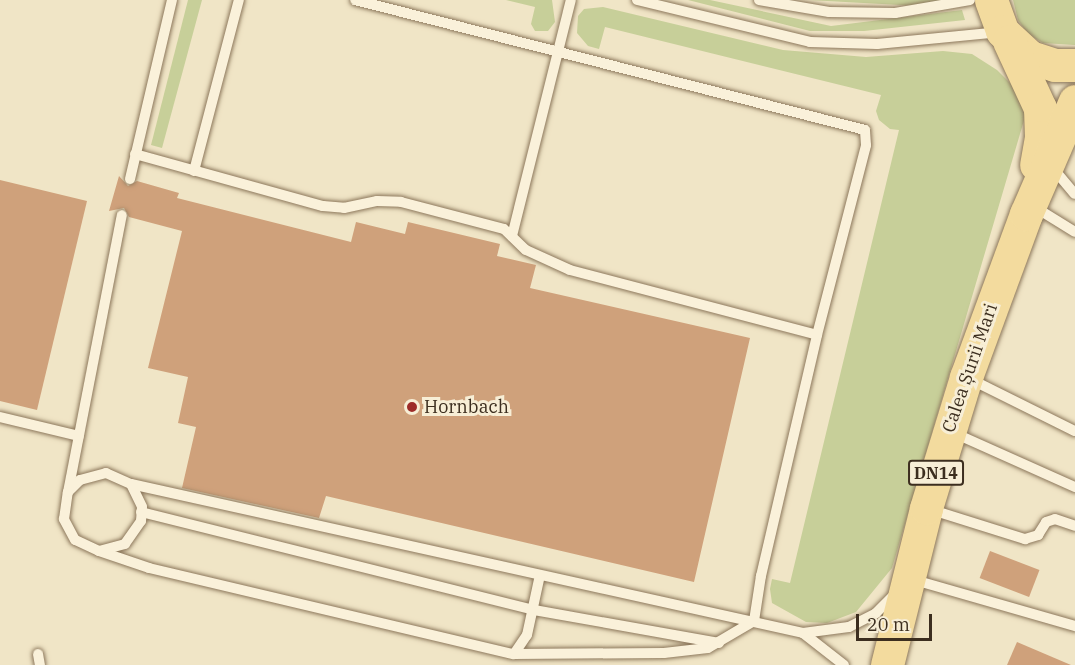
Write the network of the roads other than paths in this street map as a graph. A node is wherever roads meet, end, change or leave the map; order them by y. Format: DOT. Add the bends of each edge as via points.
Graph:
graph roads {
  1 [pos="172,0"];
  2 [pos="239,0"];
  3 [pos="355,0"];
  4 [pos="571,0"];
  5 [pos="637,0"];
  6 [pos="759,0"];
  7 [pos="970,0"];
  8 [pos="991,0"];
  9 [pos="1006,36"];
  10 [pos="558,51"];
  11 [pos="1075,65"];
  12 [pos="1075,102"];
  13 [pos="135,154"];
  14 [pos="1048,162"];
  15 [pos="194,171"];
  16 [pos="130,179"];
  17 [pos="1075,194"];
  18 [pos="1028,209"];
  19 [pos="122,215"];
  20 [pos="1075,232"];
  21 [pos="512,236"];
  22 [pos="817,335"];
  23 [pos="966,377"];
  24 [pos="0,417"];
  25 [pos="948,431"];
  26 [pos="1075,431"];
  27 [pos="78,440"];
  28 [pos="131,484"];
  29 [pos="1075,487"];
  30 [pos="68,492"];
  31 [pos="926,507"];
  32 [pos="141,512"];
  33 [pos="1075,526"];
  34 [pos="99,551"];
  35 [pos="540,575"];
  36 [pos="909,575"];
  37 [pos="534,610"];
  38 [pos="754,621"];
  39 [pos="1075,626"];
  40 [pos="803,633"];
  41 [pos="719,643"];
  42 [pos="514,654"];
  43 [pos="892,663"];
  44 [pos="844,665"];
  1 -- 13 [label="lane"];
  2 -- 15 [label="lane"];
  3 -- 10 [label="lane"];
  4 -- 10 [label="lane"];
  5 -- 9 [label="lane" via="810,42 877,44"];
  6 -- 7 [label="lane" via="829,12 895,13"];
  8 -- 9 [label="main road, Calea Șurii Mari"];
  9 -- 11 [label="main road" via="1030,57 1055,65"];
  9 -- 18 [label="main road, Calea Șurii Mari / DN14" via="1040,108 1041,137"];
  10 -- 21 [label="lane"];
  10 -- 22 [label="lane" via="865,130 867,145"];
  12 -- 14 [label="main road, Calea Șurii Mari / DN14"];
  13 -- 15 [label="lane"];
  13 -- 16 [label="lane"];
  14 -- 17 [label="lane"];
  14 -- 18 [label="main road, Calea Șurii Mari / DN14"];
  15 -- 21 [label="lane" via="333,208 377,201 401,202 504,229"];
  18 -- 20 [label="lane"];
  18 -- 23 [label="main road, Calea Șurii Mari / DN14"];
  19 -- 27 [label="lane"];
  21 -- 22 [label="lane" via="526,250 570,270"];
  22 -- 38 [label="lane"];
  23 -- 25 [label="main road, Calea Șurii Mari / DN14"];
  23 -- 26 [label="lane"];
  24 -- 27 [label="lane"];
  25 -- 29 [label="lane"];
  25 -- 31 [label="main road, Calea Șurii Mari / DN14"];
  27 -- 30 [label="lane"];
  28 -- 30 [label="lane" via="120,476 93,474"];
  28 -- 32 [label="lane"];
  28 -- 35 [label="lane"];
  30 -- 34 [label="lane" via="64,505 67,530 75,540"];
  31 -- 33 [label="lane" via="1025,539 1038,535 1046,522 1055,519"];
  31 -- 36 [label="main road, Calea Șurii Mari / DN14"];
  32 -- 34 [label="lane" via="136,533 125,544"];
  32 -- 37 [label="lane"];
  34 -- 42 [label="lane" via="149,568"];
  35 -- 37 [label="lane"];
  35 -- 38 [label="lane"];
  36 -- 39 [label="lane"];
  36 -- 40 [label="lane" via="890,600 862,621 826,633"];
  36 -- 43 [label="main road, Calea Șurii Mari / DN14"];
  37 -- 41 [label="lane"];
  37 -- 42 [label="lane" via="526,635"];
  38 -- 40 [label="lane"];
  38 -- 41 [label="lane"];
  40 -- 44 [label="lane"];
  41 -- 42 [label="lane" via="664,653"];
}
